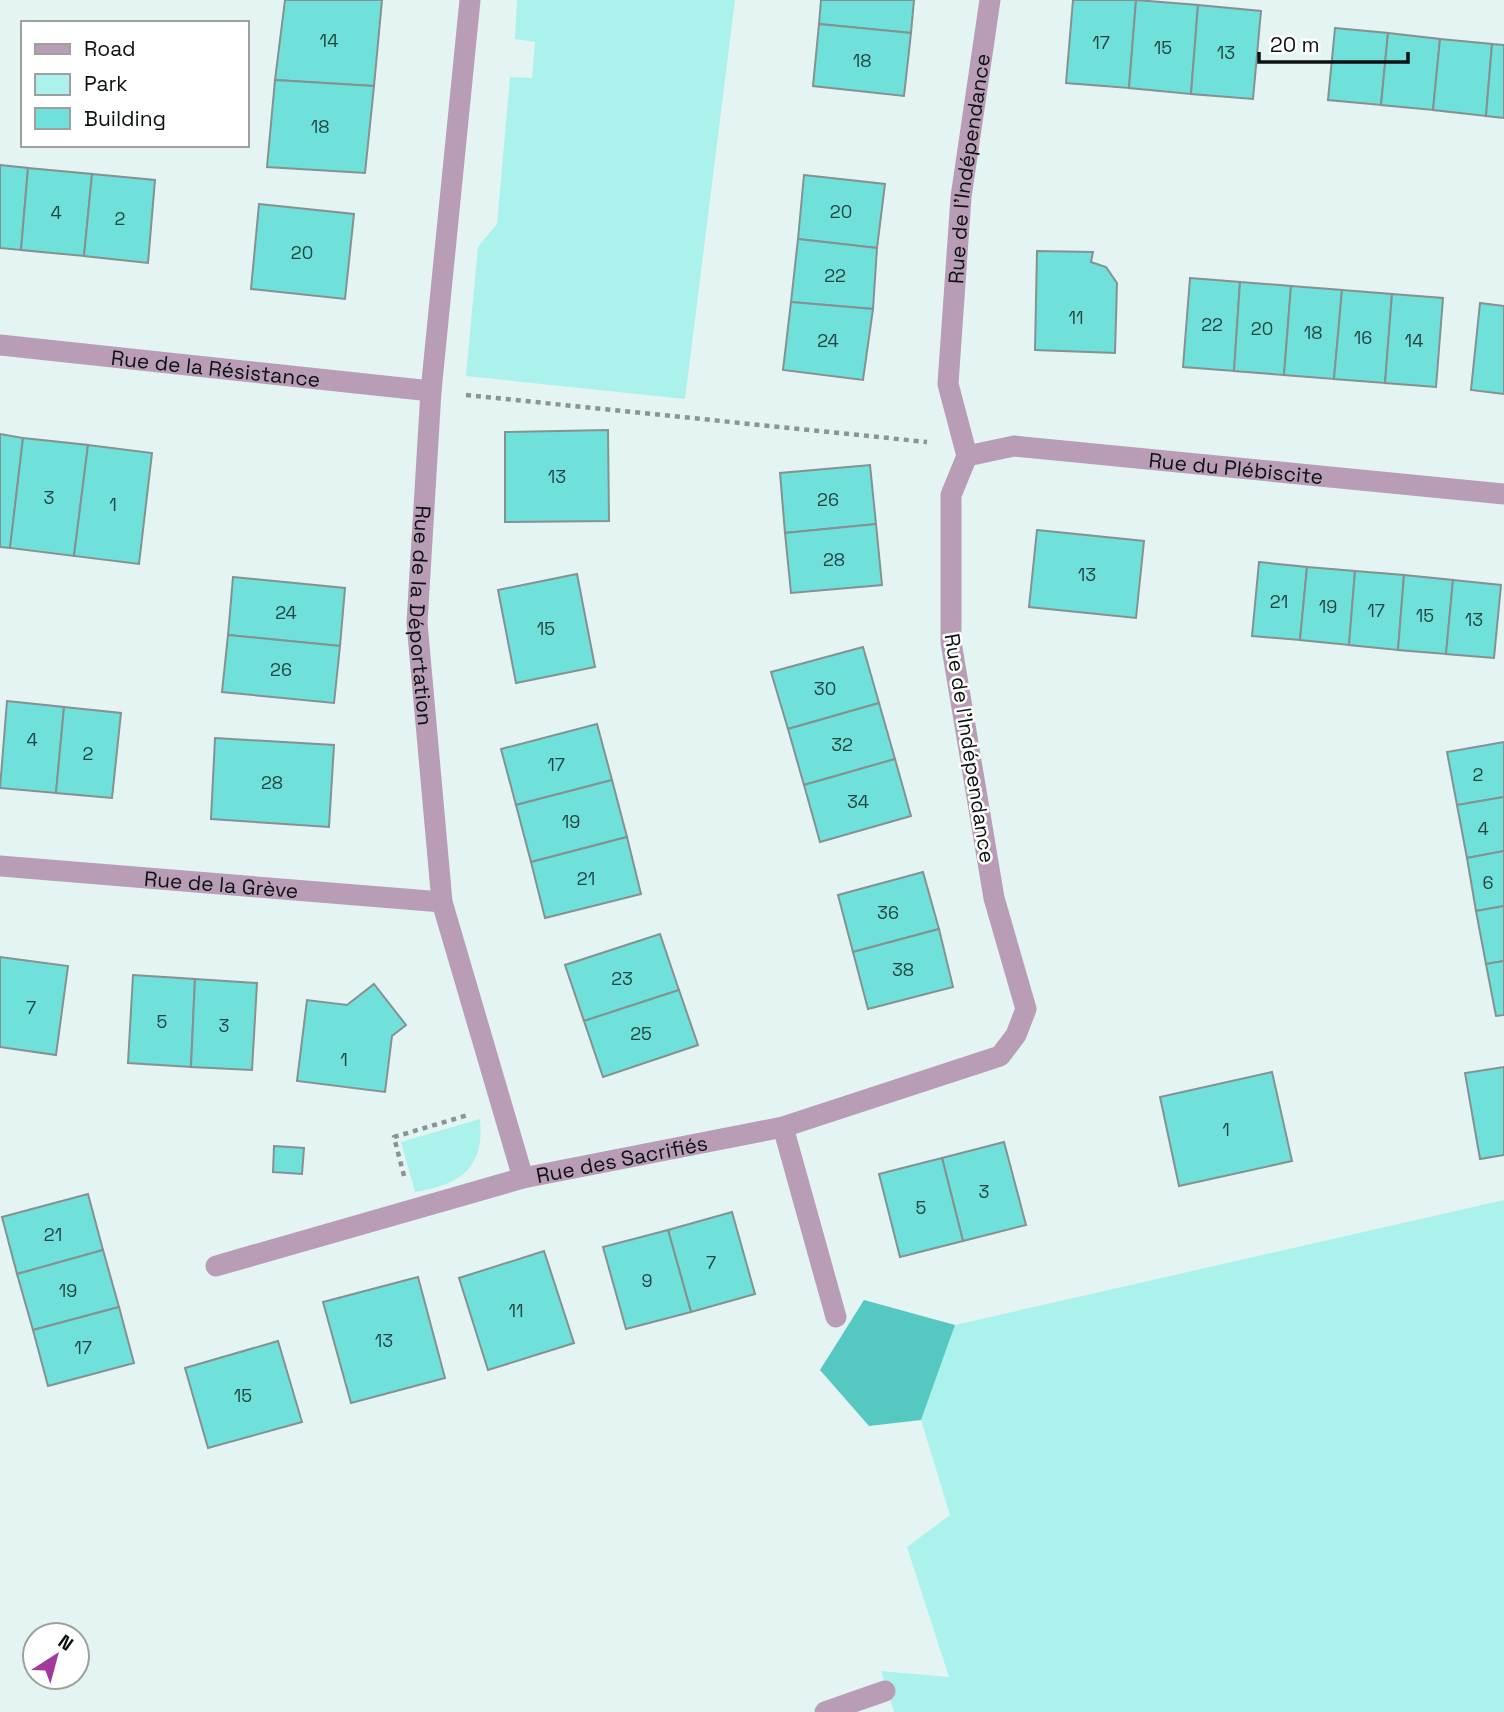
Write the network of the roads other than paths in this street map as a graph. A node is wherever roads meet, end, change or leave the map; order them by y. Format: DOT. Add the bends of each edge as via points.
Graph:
graph roads {
  1 [pos="470,0"];
  2 [pos="990,0"];
  3 [pos="0,345"];
  4 [pos="431,391"];
  5 [pos="967,456"];
  6 [pos="1504,494"];
  7 [pos="0,866"];
  8 [pos="442,902"];
  9 [pos="1016,1035"];
  10 [pos="783,1127"];
  11 [pos="523,1178"];
  12 [pos="216,1266"];
  13 [pos="836,1317"];
  14 [pos="885,1691"];
  15 [pos="825,1712"];
  1 -- 4 [label="street, Rue de la Déportation"];
  2 -- 5 [label="street, Rue de l'Indépendance" via="961,197 948,384"];
  3 -- 4 [label="street, Rue de la Résistance"];
  4 -- 8 [label="street, Rue de la Déportation" via="417,623"];
  5 -- 6 [label="street, Rue du Plébiscite" via="1014,446"];
  5 -- 9 [label="street, Rue de l'Indépendance" via="951,495 951,642 994,898 1026,1009"];
  7 -- 8 [label="street, Rue de la Grève"];
  8 -- 11 [label="street, Rue de la Déportation"];
  9 -- 10 [label="street, Rue des Sacrifiés" via="1000,1056"];
  10 -- 11 [label="street, Rue des Sacrifiés"];
  10 -- 13 [label="street"];
  11 -- 12 [label="street, Rue des Sacrifiés"];
  14 -- 15 [label="street"];
}
